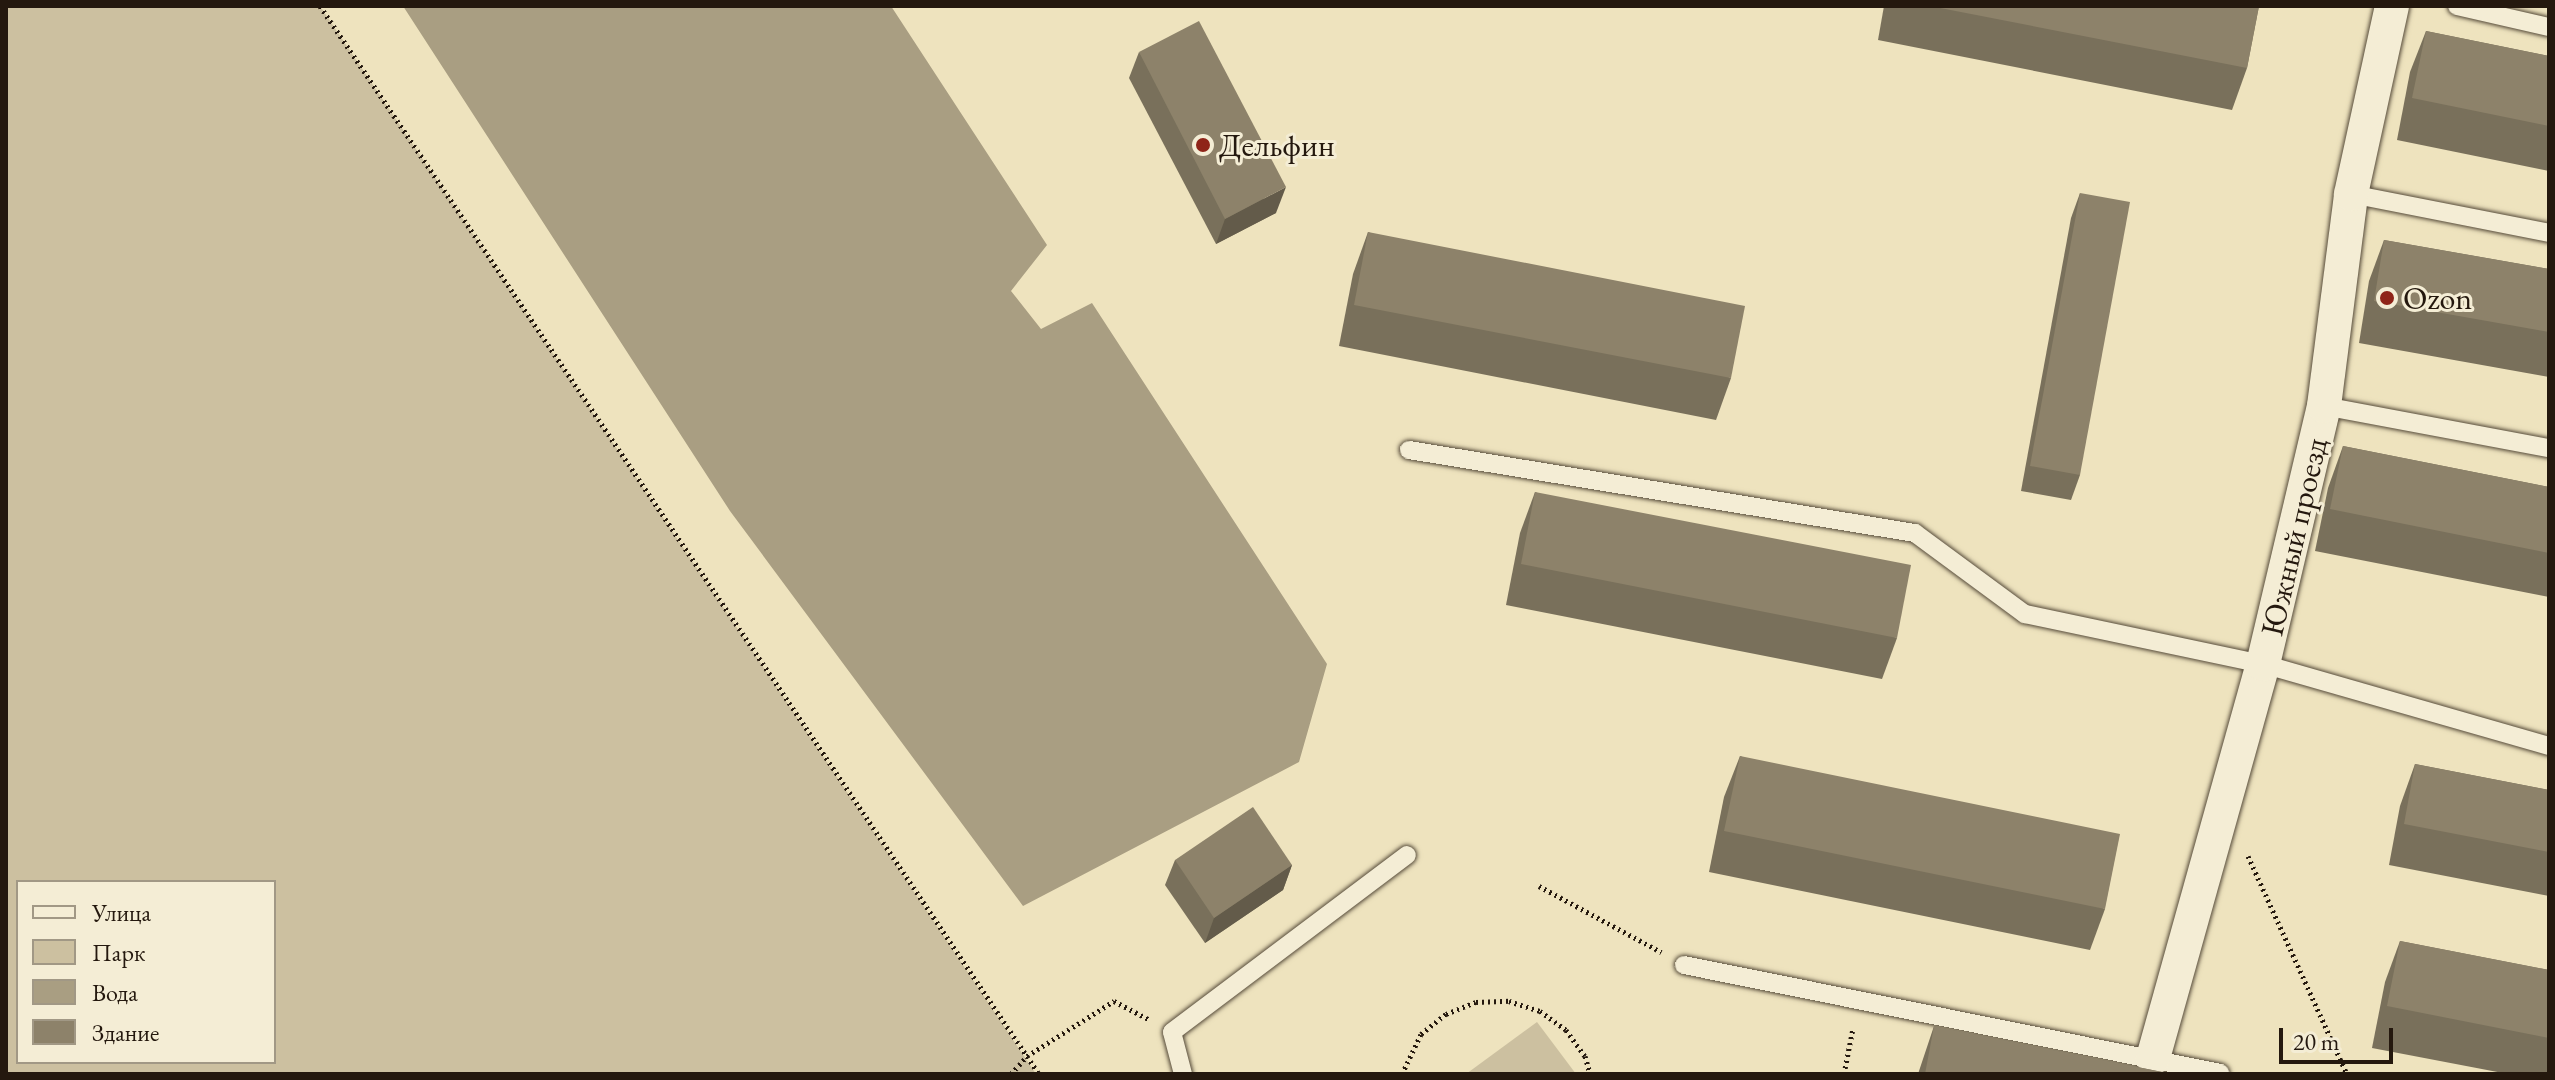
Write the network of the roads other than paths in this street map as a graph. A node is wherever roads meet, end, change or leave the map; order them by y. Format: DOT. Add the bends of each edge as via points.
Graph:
graph roads {
  1 [pos="2392,6"];
  2 [pos="2457,6"];
  3 [pos="2545,6"];
  4 [pos="2546,26"];
  5 [pos="2351,194"];
  6 [pos="2549,233"];
  7 [pos="2324,406"];
  8 [pos="2549,448"];
  9 [pos="1409,450"];
  10 [pos="2263,664"];
  11 [pos="2549,746"];
  12 [pos="1407,855"];
  13 [pos="1684,965"];
  14 [pos="2153,1058"];
  15 [pos="2220,1073"];
  16 [pos="1183,1074"];
  1 -- 5 [label="street, Южный проезд"];
  2 -- 4 [label="lane"];
  3 -- 4 [label="lane"];
  5 -- 6 [label="lane"];
  5 -- 7 [label="street, Южный проезд"];
  7 -- 8 [label="lane"];
  7 -- 10 [label="street, Южный проезд"];
  9 -- 10 [label="lane" via="1915,533 2025,614"];
  10 -- 11 [label="lane"];
  10 -- 14 [label="street, Южный проезд"];
  12 -- 16 [label="lane" via="1172,1032"];
  13 -- 14 [label="lane"];
  14 -- 15 [label="lane"];
}
